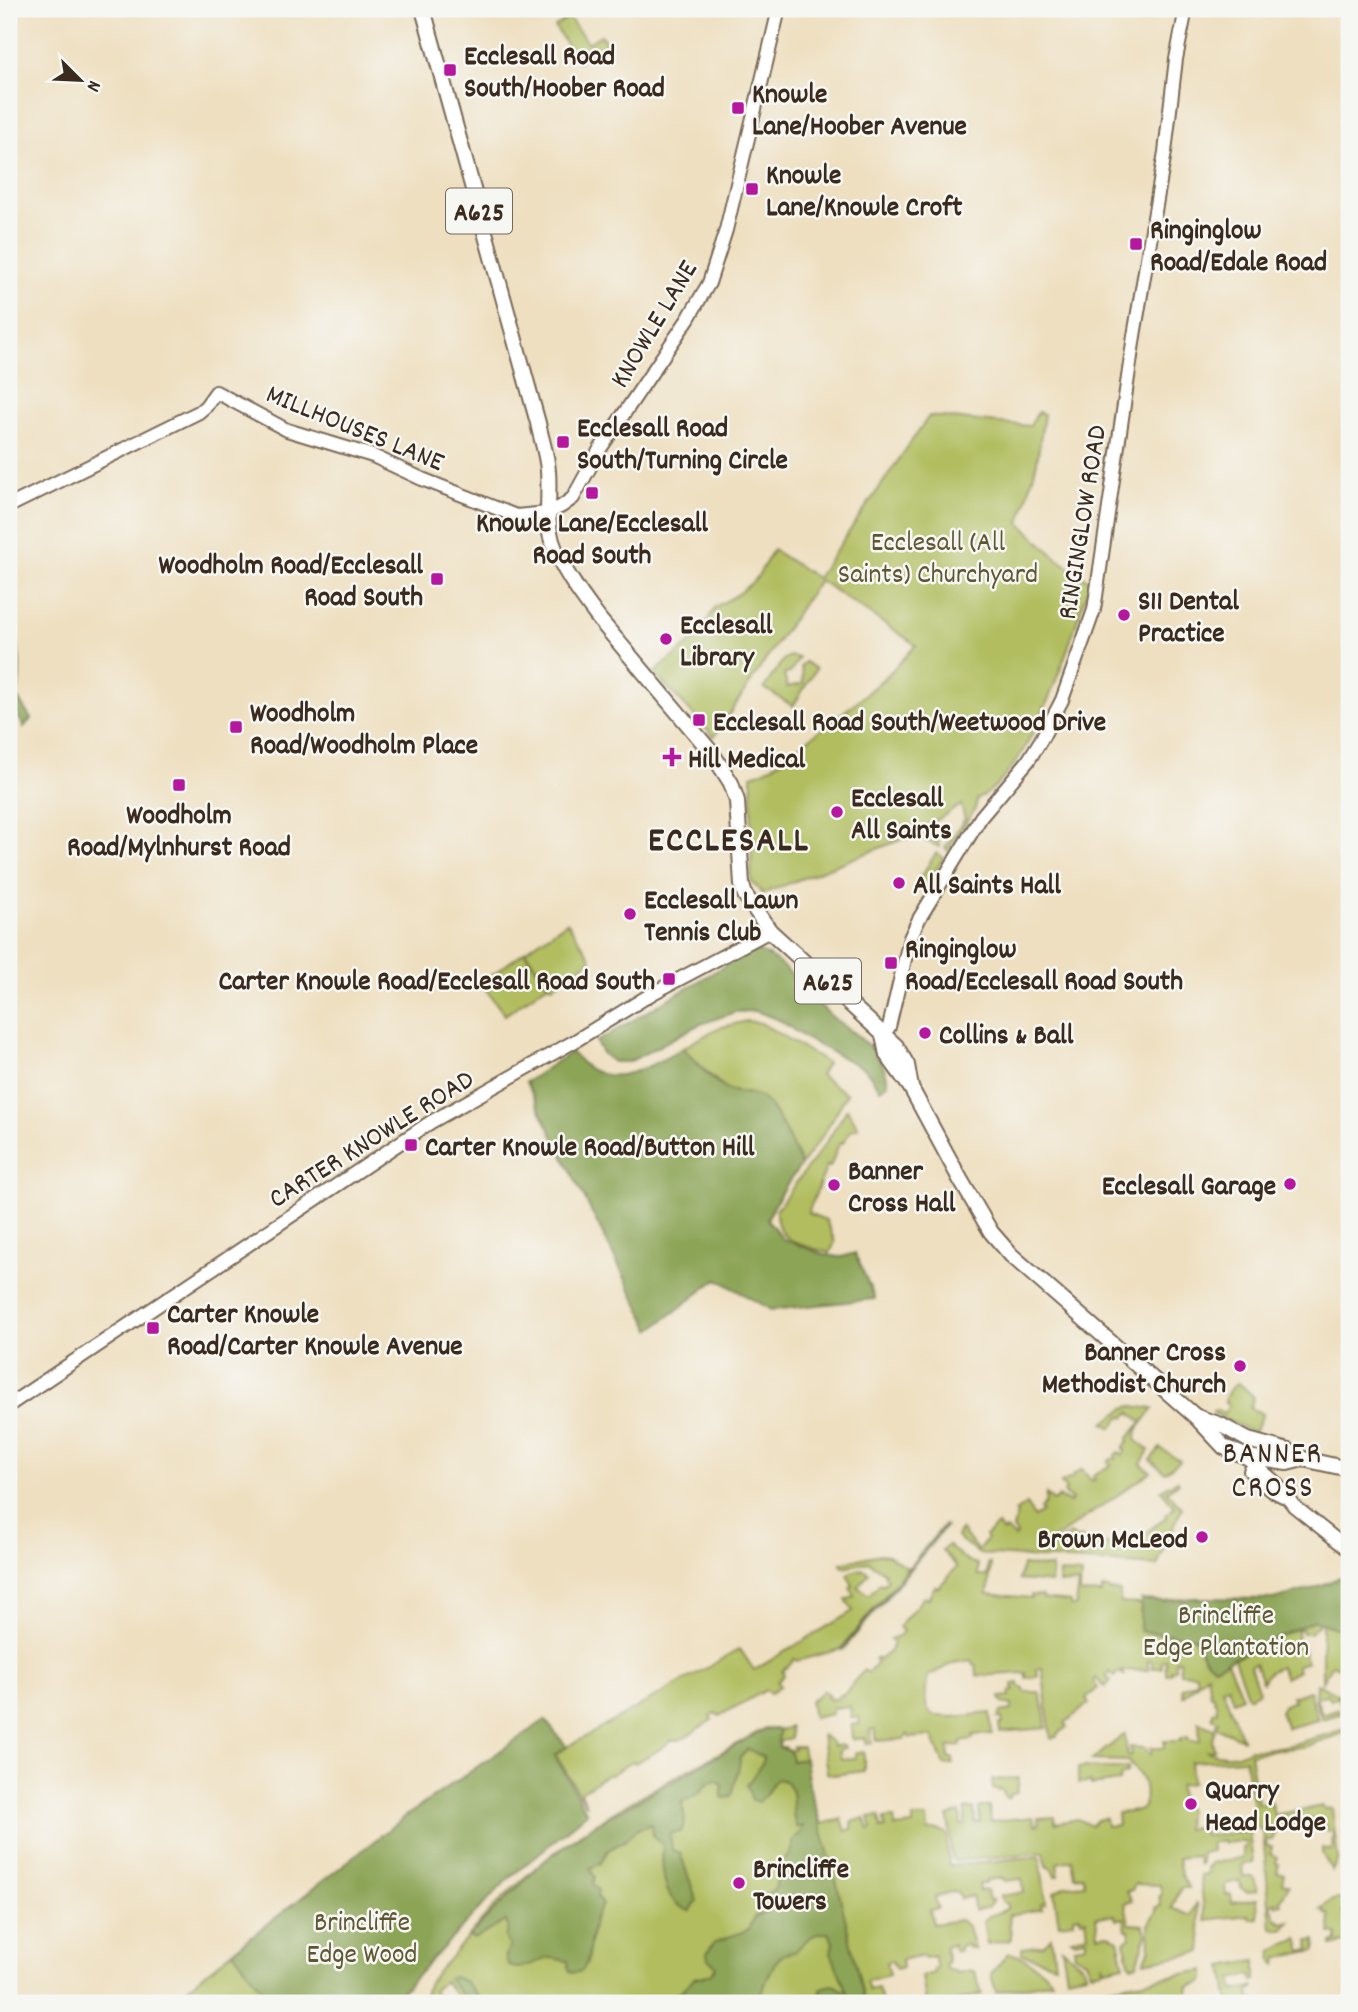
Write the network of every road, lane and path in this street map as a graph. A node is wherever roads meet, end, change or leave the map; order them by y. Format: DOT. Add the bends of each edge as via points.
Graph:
graph roads {
  1 [pos="423,9"];
  2 [pos="779,9"];
  3 [pos="1186,9"];
  4 [pos="9,506"];
  5 [pos="548,513"];
  6 [pos="771,931"];
  7 [pos="883,1035"];
  8 [pos="9,1405"];
  9 [pos="1196,1417"];
  10 [pos="1224,1447"];
  11 [pos="1247,1457"];
  12 [pos="1303,1460"];
  13 [pos="1349,1469"];
  14 [pos="1286,1498"];
  15 [pos="1349,1550"];
  1 -- 5 [label="main road, A625" via="538,423 548,467"];
  2 -- 5 [label="street, KNOWLE LANE" via="709,283 573,498"];
  3 -- 7 [label="street, RINGINGLOW ROAD" via="1094,610 1067,688 1041,740 981,817 919,919"];
  4 -- 5 [label="street, MILLHOUSES LANE" via="199,412 216,392 287,430 373,456 516,516"];
  5 -- 6 [label="main road, A625" via="555,548 582,596 712,753 731,783 737,801 745,895"];
  6 -- 7 [label="main road, A625"];
  6 -- 8 [label="street, CARTER KNOWLE ROAD" via="653,993 431,1122"];
  7 -- 9 [label="main road, A625" via="887,1055 911,1088 1000,1243"];
  9 -- 10 [label="main road"];
  9 -- 11 [label="street"];
  9 -- 12 [label="main road, A625"];
  10 -- 11 [label="main road"];
  10 -- 14 [label="street" via="1269,1489"];
  11 -- 12 [label="main road" via="1287,1463"];
  11 -- 14 [label="street"];
  12 -- 13 [label="main road, A625"];
  14 -- 15 [label="street"];
}
